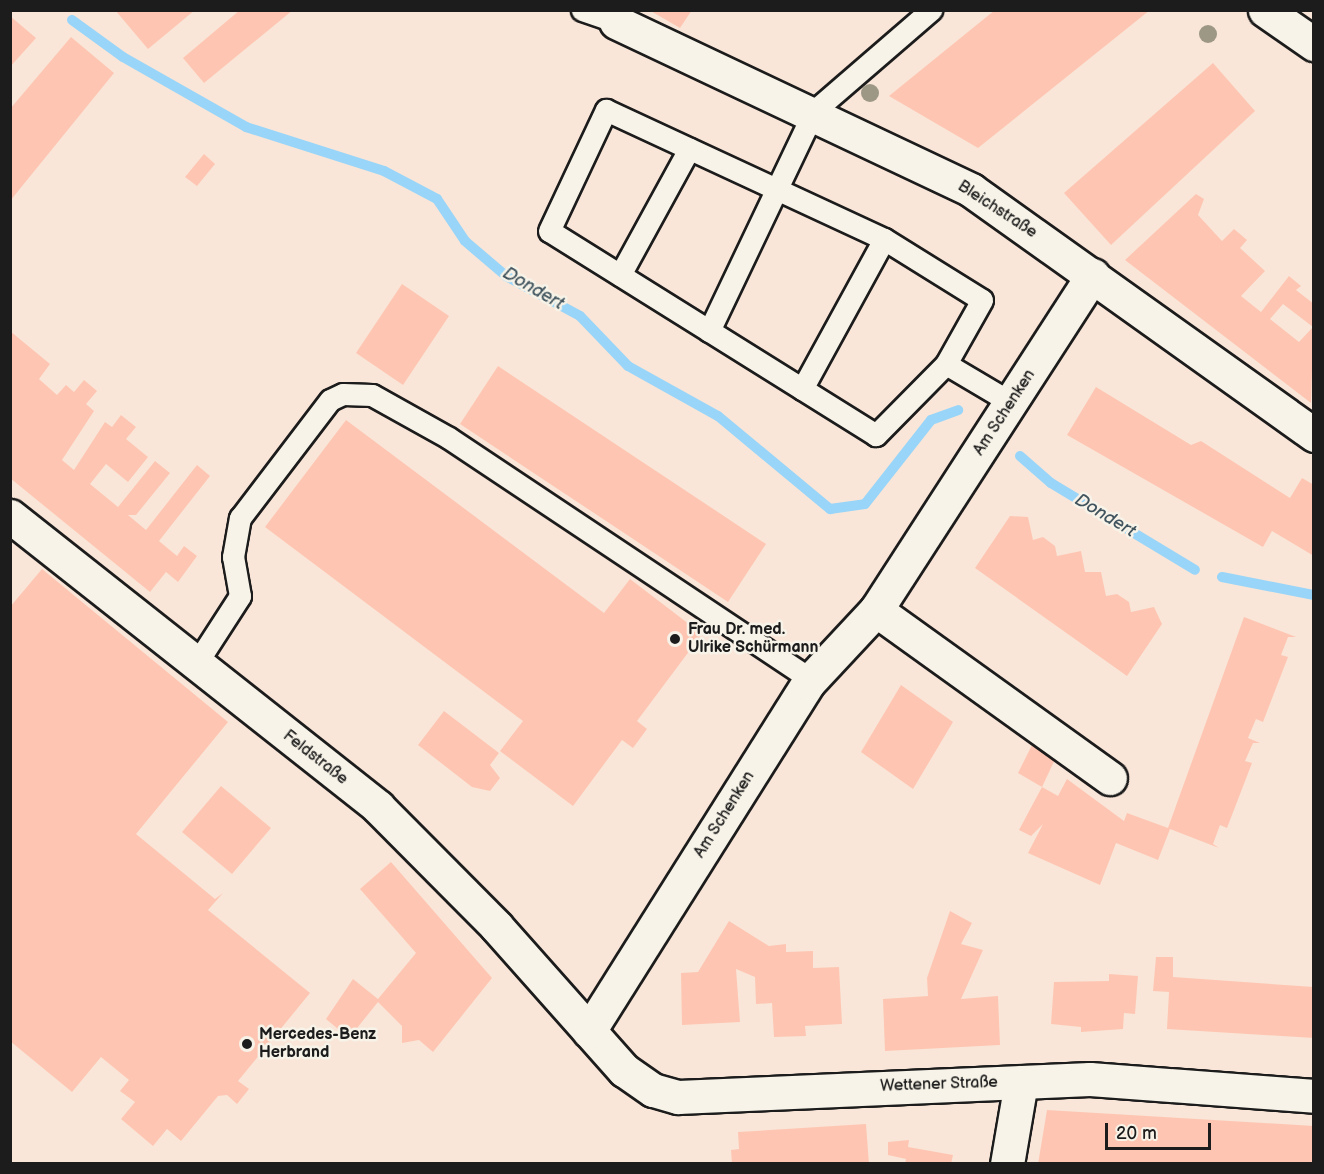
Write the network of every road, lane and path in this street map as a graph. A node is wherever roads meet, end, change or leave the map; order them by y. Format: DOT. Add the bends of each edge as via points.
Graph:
graph roads {
  1 [pos="582,10"];
  2 [pos="931,10"];
  3 [pos="1264,10"];
  4 [pos="616,22"];
  5 [pos="1314,44"];
  6 [pos="814,111"];
  7 [pos="689,149"];
  8 [pos="777,189"];
  9 [pos="884,239"];
  10 [pos="620,275"];
  11 [pos="1093,275"];
  12 [pos="709,331"];
  13 [pos="946,364"];
  14 [pos="802,389"];
  15 [pos="1012,403"];
  16 [pos="1314,435"];
  17 [pos="10,516"];
  18 [pos="876,610"];
  19 [pos="196,664"];
  20 [pos="812,680"];
  21 [pos="1110,778"];
  22 [pos="589,1031"];
  23 [pos="1022,1082"];
  24 [pos="1314,1096"];
  25 [pos="1007,1164"];
  1 -- 4 [label="lane"];
  2 -- 6 [label="lane"];
  3 -- 5 [label="street"];
  4 -- 6 [label="street, Bleichstraße"];
  6 -- 8 [label="lane"];
  6 -- 11 [label="street, Bleichstraße" via="971,190"];
  7 -- 8 [label="lane"];
  7 -- 10 [label="lane"];
  7 -- 10 [label="lane" via="606,110 549,231"];
  8 -- 9 [label="lane"];
  8 -- 12 [label="lane"];
  9 -- 13 [label="lane" via="982,300"];
  9 -- 14 [label="lane"];
  10 -- 12 [label="lane"];
  11 -- 15 [label="street, Am Schenken"];
  11 -- 16 [label="street, Bleichstraße"];
  12 -- 14 [label="lane"];
  13 -- 14 [label="lane" via="876,435"];
  13 -- 15 [label="lane"];
  15 -- 18 [label="street, Am Schenken"];
  17 -- 19 [label="street, Feldstraße"];
  18 -- 20 [label="street, Am Schenken"];
  18 -- 21 [label="street"];
  19 -- 20 [label="lane" via="240,596 233,557 240,518 330,400 343,394 372,395 449,438"];
  19 -- 22 [label="street, Feldstraße" via="378,807 496,926"];
  20 -- 22 [label="street, Am Schenken"];
  22 -- 23 [label="street, Wettener Straße" via="624,1070 653,1090 678,1097"];
  23 -- 24 [label="street, Wettener Straße" via="1090,1079"];
  23 -- 25 [label="street"];
}
